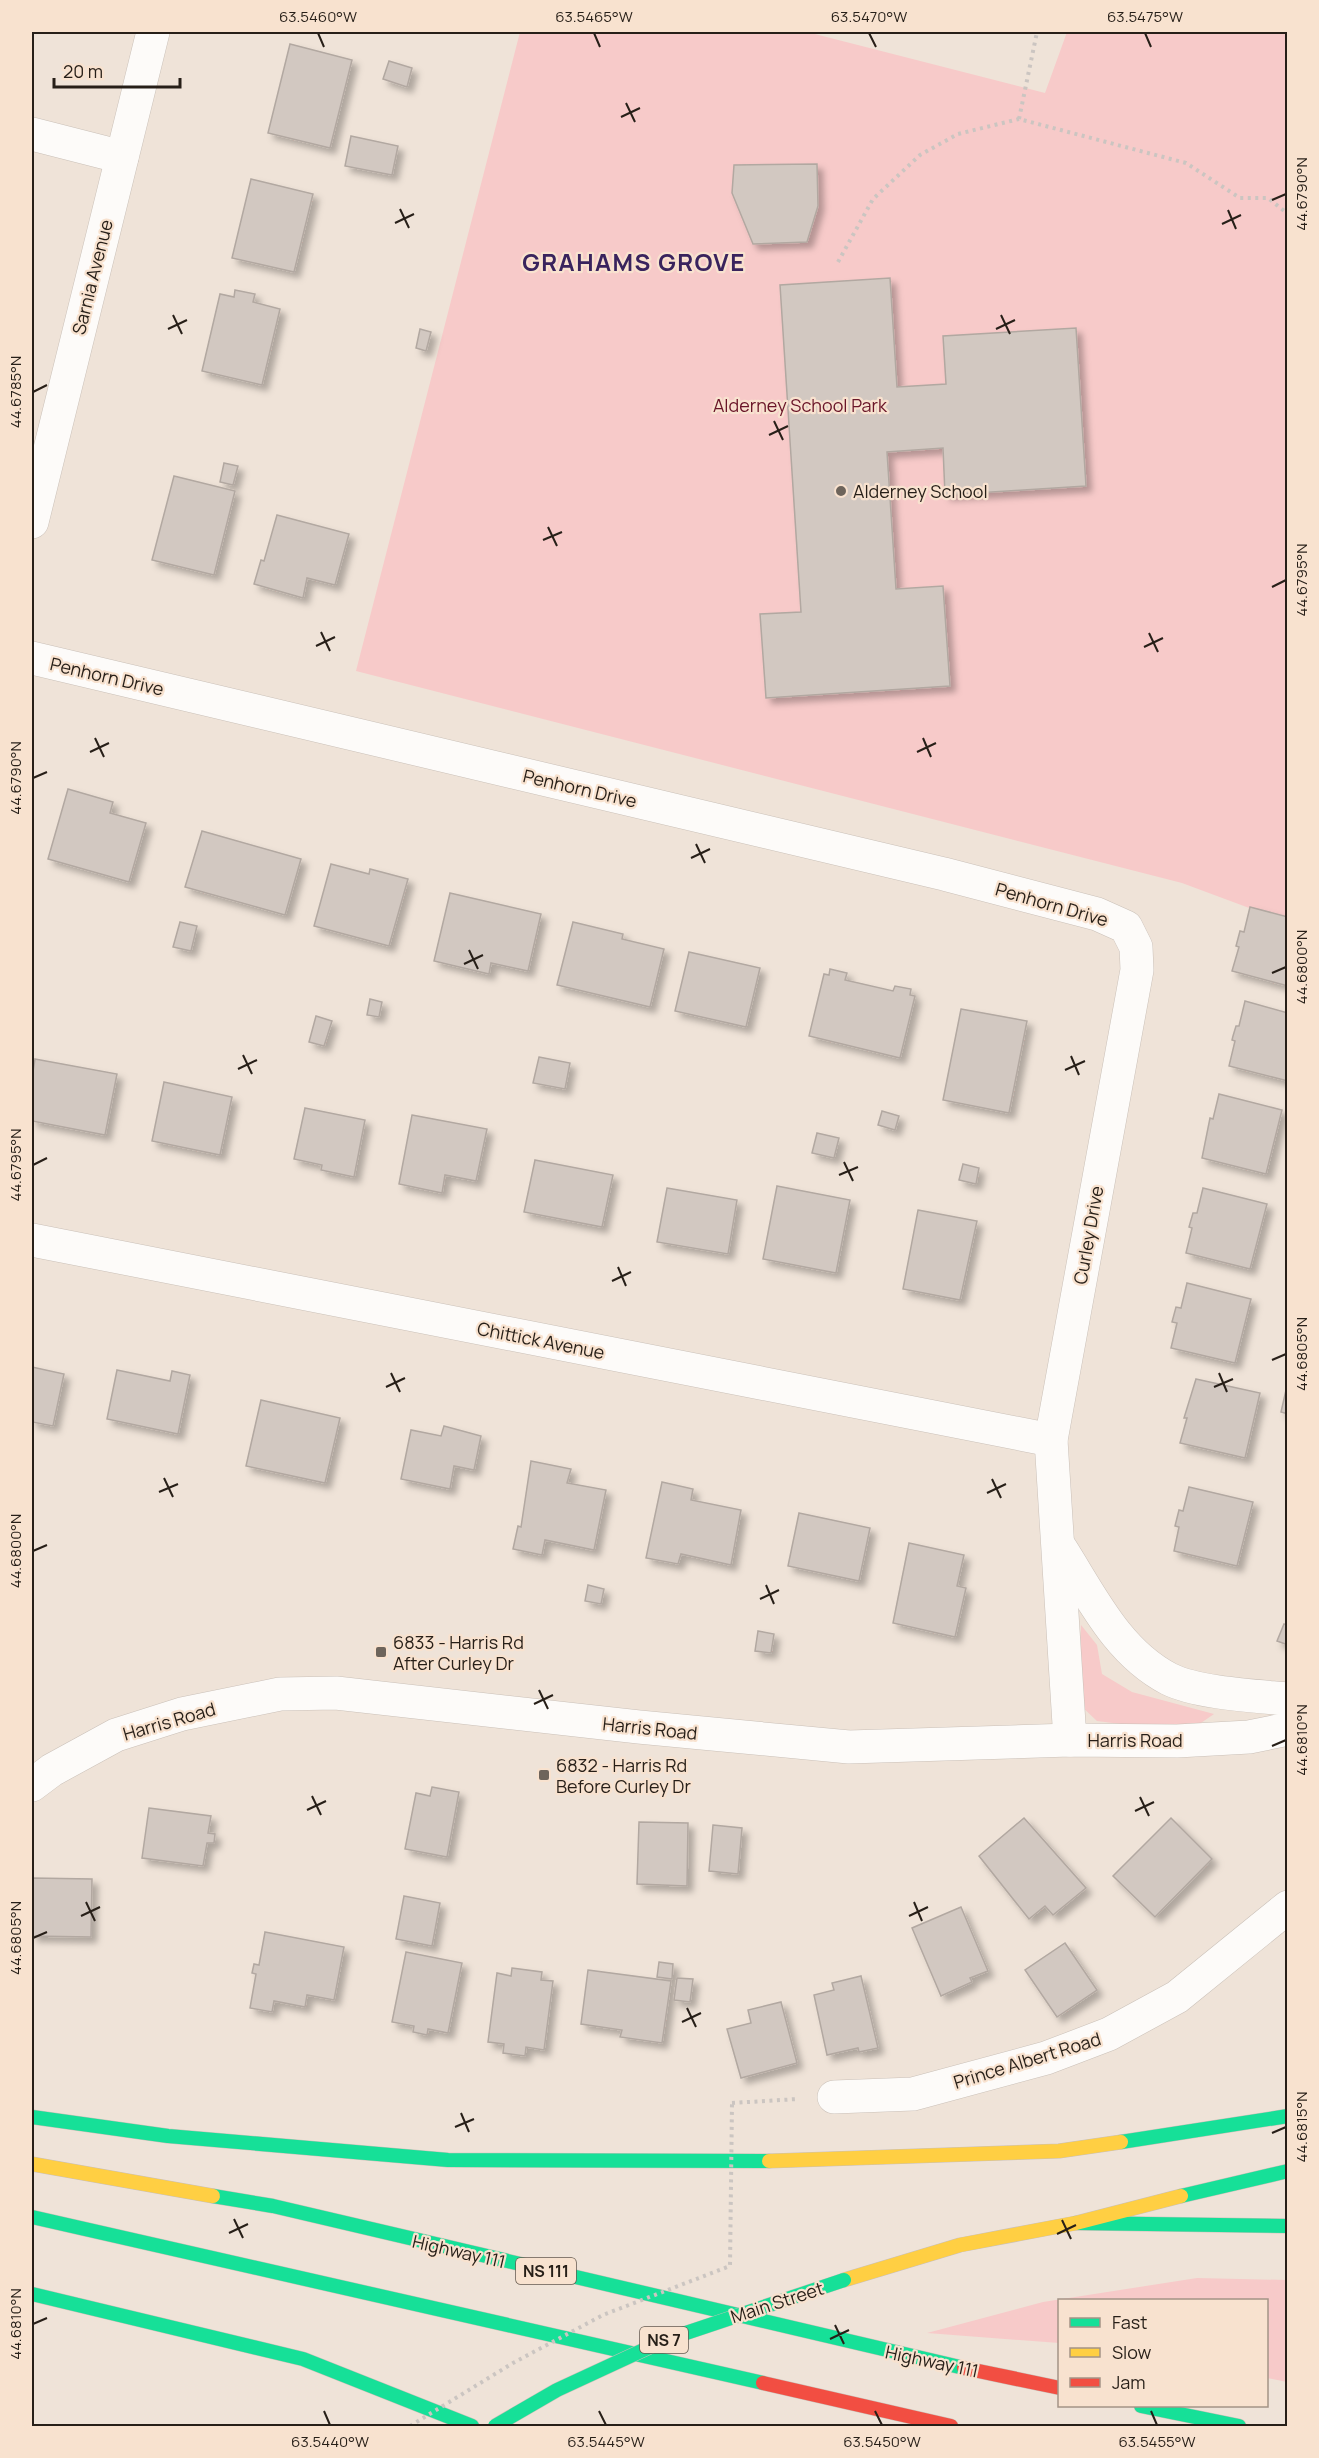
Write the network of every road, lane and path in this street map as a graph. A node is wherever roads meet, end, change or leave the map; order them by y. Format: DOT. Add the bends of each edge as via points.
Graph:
graph roads {
  1 [pos="153,32"];
  2 [pos="1037,32"];
  3 [pos="1019,119"];
  4 [pos="32,134"];
  5 [pos="122,157"];
  6 [pos="1287,214"];
  7 [pos="838,262"];
  8 [pos="32,522"];
  9 [pos="32,658"];
  10 [pos="1126,927"];
  11 [pos="32,1239"];
  12 [pos="1051,1440"];
  13 [pos="1060,1547"];
  14 [pos="1287,1699"];
  15 [pos="1287,1729"];
  16 [pos="1070,1740"];
  17 [pos="32,1785"];
  18 [pos="1287,1907"];
  19 [pos="834,2097"];
  20 [pos="1287,2116"];
  21 [pos="32,2117"];
  22 [pos="32,2164"];
  23 [pos="1287,2171"];
  24 [pos="32,2217"];
  25 [pos="1076,2223"];
  26 [pos="1287,2226"];
  27 [pos="32,2294"];
  28 [pos="1058,2388"];
  29 [pos="1146,2407"];
  30 [pos="410,2427"];
  31 [pos="472,2427"];
  32 [pos="495,2427"];
  33 [pos="951,2427"];
  34 [pos="1239,2427"];
  1 -- 5 [label="street, Sarnia Avenue"];
  2 -- 3 [label="path"];
  3 -- 6 [label="path" via="1186,163 1240,198 1268,198"];
  3 -- 7 [label="path" via="958,134 920,155 873,199"];
  4 -- 5 [label="street"];
  5 -- 8 [label="street, Sarnia Avenue"];
  9 -- 10 [label="street, Penhorn Drive" via="944,874 1097,914"];
  10 -- 12 [label="street, Curley Drive" via="1136,947 1137,970"];
  11 -- 12 [label="street, Chittick Avenue"];
  12 -- 13 [label="street, Curley Drive"];
  13 -- 14 [label="street, Curley Drive" via="1118,1638 1161,1674 1225,1693"];
  13 -- 16 [label="street, Curley Drive"];
  15 -- 16 [label="street, Harris Road" via="1249,1737"];
  16 -- 17 [label="street, Harris Road" via="849,1748 336,1693 280,1694 183,1714 116,1735"];
  18 -- 19 [label="street, Prince Albert Road" via="1177,1997 1109,2034 1046,2058 913,2094"];
  19 -- 30 [label="path, bridge" via="732,2103 730,2266 603,2315 513,2363"];
  20 -- 21 [label="main road" via="1059,2151 736,2162 448,2160 168,2136"];
  22 -- 28 [label="main road, Highway 111 / NS 111" via="273,2206 863,2346"];
  23 -- 25 [label="main road"];
  24 -- 33 [label="main road"];
  25 -- 26 [label="main road"];
  25 -- 32 [label="main road, Main Street / NS 7, bridge" via="960,2246 665,2340 556,2390"];
  27 -- 31 [label="main road" via="303,2360"];
  29 -- 34 [label="main road"];
}
